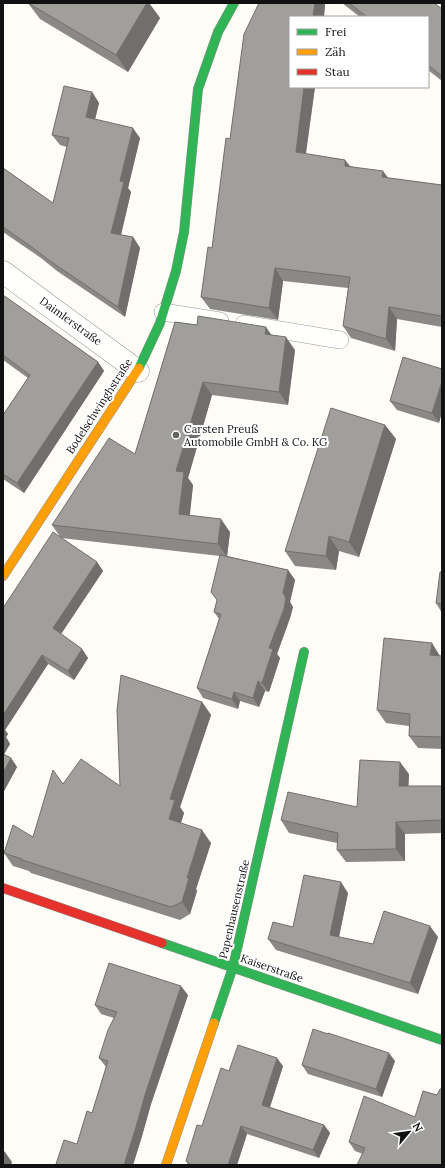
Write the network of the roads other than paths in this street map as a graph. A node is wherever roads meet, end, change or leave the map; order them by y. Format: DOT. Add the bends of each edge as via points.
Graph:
graph roads {
  1 [pos="234,3"];
  2 [pos="3,272"];
  3 [pos="163,312"];
  4 [pos="340,340"];
  5 [pos="138,371"];
  6 [pos="3,576"];
  7 [pos="304,652"];
  8 [pos="3,888"];
  9 [pos="233,967"];
  10 [pos="442,1040"];
  11 [pos="166,1165"];
  1 -- 3 [label="street, Bodelschwinghstraße" via="218,32 198,89 184,232 176,271"];
  2 -- 5 [label="street, Daimlerstraße"];
  3 -- 4 [label="lane"];
  3 -- 5 [label="street, Bodelschwinghstraße"];
  5 -- 6 [label="street, Bodelschwinghstraße"];
  7 -- 9 [label="street, Papenhausenstraße"];
  8 -- 9 [label="street, Kaiserstraße"];
  9 -- 10 [label="street, Kaiserstraße"];
  9 -- 11 [label="street, Papenhausenstraße"];
}
